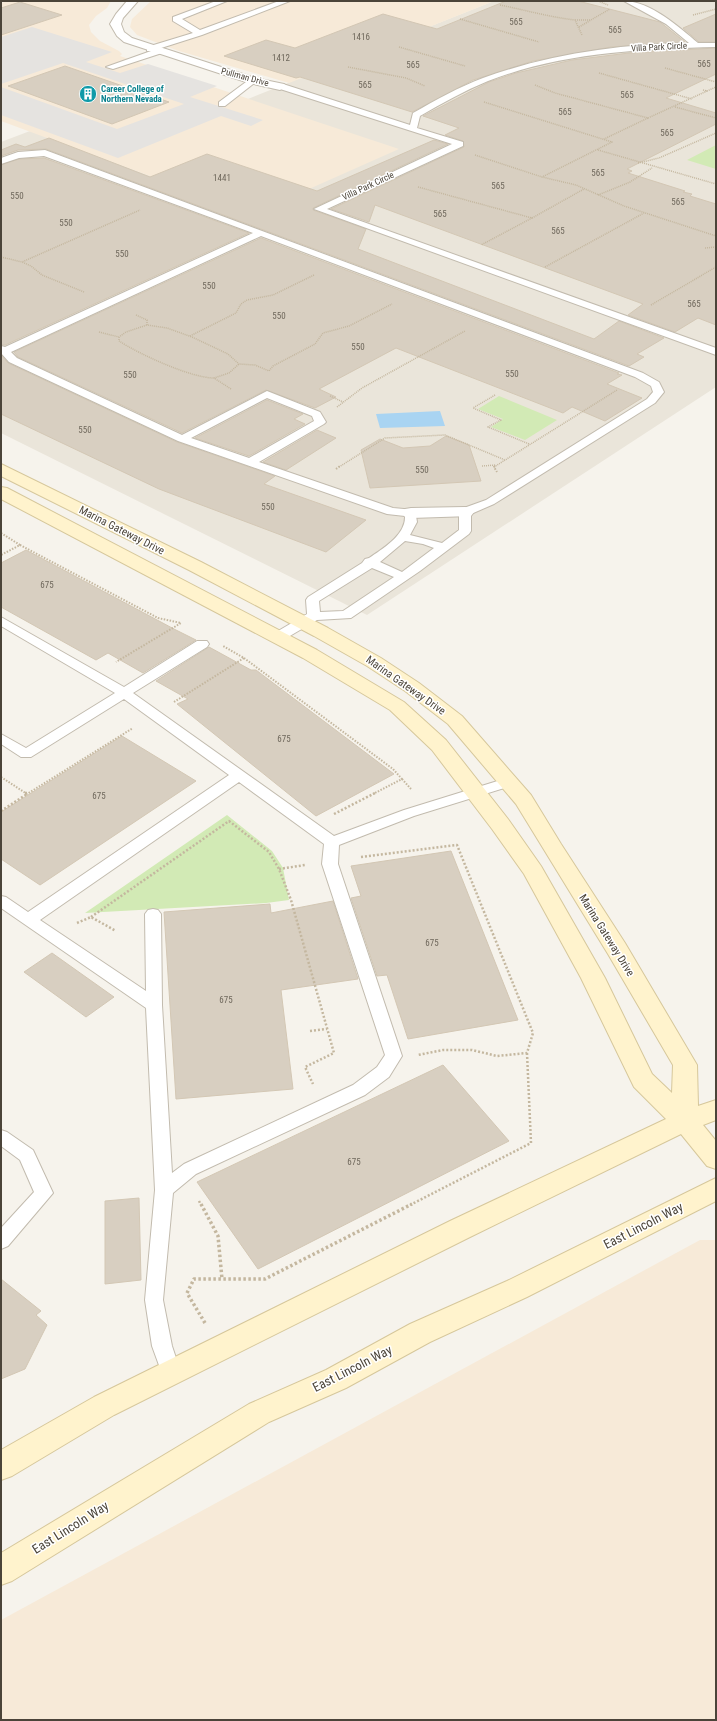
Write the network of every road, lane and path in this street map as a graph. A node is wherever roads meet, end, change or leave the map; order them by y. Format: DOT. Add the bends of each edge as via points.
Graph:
graph roads {
  1 [pos="133,1"];
  2 [pos="223,1"];
  3 [pos="286,1"];
  4 [pos="628,1"];
  5 [pos="500,5"];
  6 [pos="716,9"];
  7 [pos="691,15"];
  8 [pos="460,19"];
  9 [pos="575,20"];
  10 [pos="592,20"];
  11 [pos="199,32"];
  12 [pos="587,37"];
  13 [pos="541,42"];
  14 [pos="696,45"];
  15 [pos="716,45"];
  16 [pos="399,47"];
  17 [pos="155,50"];
  18 [pos="348,67"];
  19 [pos="467,67"];
  20 [pos="662,67"];
  21 [pos="110,68"];
  22 [pos="596,72"];
  23 [pos="253,81"];
  24 [pos="716,82"];
  25 [pos="533,85"];
  26 [pos="280,86"];
  27 [pos="427,87"];
  28 [pos="716,87"];
  29 [pos="703,90"];
  30 [pos="707,91"];
  31 [pos="692,99"];
  32 [pos="477,100"];
  33 [pos="222,104"];
  34 [pos="674,107"];
  35 [pos="648,118"];
  36 [pos="716,118"];
  37 [pos="413,128"];
  38 [pos="716,133"];
  39 [pos="603,139"];
  40 [pos="597,150"];
  41 [pos="468,153"];
  42 [pos="1,161"];
  43 [pos="637,163"];
  44 [pos="653,167"];
  45 [pos="542,177"];
  46 [pos="716,184"];
  47 [pos="416,186"];
  48 [pos="584,189"];
  49 [pos="598,195"];
  50 [pos="137,206"];
  51 [pos="644,213"];
  52 [pos="532,218"];
  53 [pos="261,233"];
  54 [pos="716,236"];
  55 [pos="480,245"];
  56 [pos="716,247"];
  57 [pos="705,248"];
  58 [pos="1,257"];
  59 [pos="22,262"];
  60 [pos="716,267"];
  61 [pos="544,268"];
  62 [pos="316,275"];
  63 [pos="79,296"];
  64 [pos="385,301"];
  65 [pos="650,306"];
  66 [pos="131,313"];
  67 [pos="147,325"];
  68 [pos="458,328"];
  69 [pos="95,330"];
  70 [pos="189,336"];
  71 [pos="119,337"];
  72 [pos="3,350"];
  73 [pos="716,352"];
  74 [pos="239,364"];
  75 [pos="214,378"];
  76 [pos="610,387"];
  77 [pos="232,389"];
  78 [pos="495,395"];
  79 [pos="335,408"];
  80 [pos="182,439"];
  81 [pos="529,445"];
  82 [pos="505,460"];
  83 [pos="251,462"];
  84 [pos="329,466"];
  85 [pos="482,466"];
  86 [pos="497,466"];
  87 [pos="1,469"];
  88 [pos="336,469"];
  89 [pos="343,471"];
  90 [pos="497,473"];
  91 [pos="1,492"];
  92 [pos="464,512"];
  93 [pos="411,513"];
  94 [pos="1,533"];
  95 [pos="403,537"];
  96 [pos="20,545"];
  97 [pos="444,548"];
  98 [pos="1,555"];
  99 [pos="369,562"];
  100 [pos="403,577"];
  101 [pos="308,619"];
  102 [pos="1,622"];
  103 [pos="278,637"];
  104 [pos="202,644"];
  105 [pos="244,658"];
  106 [pos="94,675"];
  107 [pos="123,692"];
  108 [pos="138,724"];
  109 [pos="1,738"];
  110 [pos="238,774"];
  111 [pos="1,777"];
  112 [pos="510,782"];
  113 [pos="476,793"];
  114 [pos="27,794"];
  115 [pos="1,811"];
  116 [pos="330,816"];
  117 [pos="332,842"];
  118 [pos="353,858"];
  119 [pos="311,864"];
  120 [pos="279,869"];
  121 [pos="1,902"];
  122 [pos="153,914"];
  123 [pos="91,917"];
  124 [pos="28,920"];
  125 [pos="73,924"];
  126 [pos="116,932"];
  127 [pos="154,1005"];
  128 [pos="327,1029"];
  129 [pos="310,1032"];
  130 [pos="528,1053"];
  131 [pos="392,1059"];
  132 [pos="315,1088"];
  133 [pos="716,1110"];
  134 [pos="685,1121"];
  135 [pos="1,1137"];
  136 [pos="716,1159"];
  137 [pos="716,1189"];
  138 [pos="164,1190"];
  139 [pos="199,1201"];
  140 [pos="1,1241"];
  141 [pos="222,1278"];
  142 [pos="206,1324"];
  143 [pos="171,1373"];
  144 [pos="1,1466"];
  145 [pos="1,1570"];
  1 -- 17 [label="street, Pullman Drive" via="116,19 115,28 128,40"];
  2 -- 11 [label="lane" via="176,19"];
  3 -- 11 [label="lane"];
  4 -- 14 [label="lane" via="669,22"];
  5 -- 9 [label="path" via="548,17"];
  6 -- 7 [label="path"];
  8 -- 13 [label="path"];
  9 -- 10 [label="path"];
  9 -- 12 [label="path" via="581,34"];
  11 -- 17 [label="lane"];
  14 -- 15 [label="lane, Villa Park Circle"];
  14 -- 37 [label="lane, Villa Park Circle" via="610,50 551,60 504,73 456,91 435,102 416,115"];
  16 -- 19 [label="path"];
  17 -- 21 [label="lane"];
  17 -- 23 [label="street, Pullman Drive"];
  18 -- 27 [label="path" via="406,78"];
  20 -- 24 [label="path"];
  22 -- 31 [label="path"];
  23 -- 26 [label="street, Pullman Drive"];
  23 -- 33 [label="lane"];
  25 -- 35 [label="path"];
  26 -- 37 [label="lane, Pullman Drive"];
  28 -- 30 [label="path"];
  29 -- 30 [label="path"];
  30 -- 31 [label="path"];
  31 -- 34 [label="path"];
  32 -- 39 [label="path"];
  34 -- 35 [label="path"];
  34 -- 36 [label="path"];
  35 -- 39 [label="path"];
  37 -- 73 [label="lane, Villa Park Circle" via="460,144 318,209"];
  38 -- 43 [label="path" via="659,158"];
  39 -- 40 [label="path" via="612,142"];
  40 -- 43 [label="path"];
  40 -- 45 [label="path"];
  41 -- 45 [label="path"];
  42 -- 53 [label="lane" via="18,155 45,153"];
  43 -- 44 [label="path"];
  44 -- 46 [label="path"];
  44 -- 49 [label="path" via="630,182"];
  45 -- 48 [label="path"];
  47 -- 52 [label="path"];
  48 -- 49 [label="path"];
  48 -- 52 [label="path"];
  49 -- 51 [label="path"];
  50 -- 59 [label="path" via="144,209"];
  51 -- 54 [label="path"];
  51 -- 61 [label="path"];
  52 -- 55 [label="path"];
  53 -- 72 [label="lane"];
  53 -- 92 [label="lane" via="557,342 655,384 659,392 651,401 490,502"];
  56 -- 57 [label="path"];
  58 -- 59 [label="path"];
  59 -- 63 [label="path" via="42,275 86,293"];
  60 -- 65 [label="path"];
  62 -- 70 [label="path" via="273,295 247,300 236,312"];
  64 -- 74 [label="path" via="392,304 349,326 323,333 315,344 273,366 269,371 255,365"];
  66 -- 67 [label="path" via="147,320"];
  67 -- 70 [label="path" via="167,328"];
  67 -- 71 [label="path"];
  68 -- 79 [label="path" via="466,331 362,388"];
  69 -- 71 [label="path"];
  70 -- 74 [label="path" via="228,354"];
  71 -- 75 [label="path" via="119,341 130,348 195,375"];
  72 -- 80 [label="lane" via="13,360"];
  74 -- 75 [label="path" via="229,373"];
  75 -- 77 [label="path"];
  76 -- 81 [label="path" via="617,389"];
  78 -- 81 [label="path" via="473,408 501,420 488,427"];
  80 -- 83 [label="lane"];
  80 -- 83 [label="lane" via="267,394 316,414 320,422"];
  81 -- 82 [label="path"];
  82 -- 86 [label="path"];
  82 -- 88 [label="path" via="445,435 385,438"];
  83 -- 93 [label="lane" via="391,511"];
  84 -- 88 [label="path"];
  85 -- 86 [label="path"];
  86 -- 90 [label="path" via="494,467"];
  87 -- 101 [label="street, Marina Gateway Drive"];
  88 -- 89 [label="path"];
  91 -- 103 [label="street, Marina Gateway Drive"];
  92 -- 93 [label="street"];
  92 -- 97 [label="lane" via="465,531"];
  93 -- 95 [label="lane" via="411,524"];
  94 -- 96 [label="path"];
  95 -- 97 [label="lane" via="426,541"];
  95 -- 99 [label="lane"];
  96 -- 98 [label="path"];
  96 -- 106 [label="path" via="158,618 181,623"];
  97 -- 100 [label="lane"];
  99 -- 100 [label="lane"];
  99 -- 101 [label="lane" via="312,600"];
  100 -- 101 [label="lane" via="346,615"];
  101 -- 103 [label="lane"];
  101 -- 112 [label="street, Marina Gateway Drive" via="412,687 449,715"];
  102 -- 106 [label="lane"];
  103 -- 113 [label="street, Marina Gateway Drive" via="397,706 439,745"];
  104 -- 107 [label="lane"];
  105 -- 116 [label="path" via="393,769 402,779"];
  106 -- 107 [label="lane"];
  107 -- 109 [label="lane" via="26,754"];
  107 -- 110 [label="lane"];
  108 -- 114 [label="path"];
  110 -- 117 [label="lane"];
  110 -- 124 [label="lane"];
  111 -- 114 [label="path"];
  112 -- 113 [label="lane"];
  112 -- 134 [label="street, Marina Gateway Drive" via="524,800 617,949 685,1065"];
  113 -- 117 [label="lane" via="409,813"];
  113 -- 134 [label="street, Marina Gateway Drive" via="533,871 593,978 643,1080"];
  114 -- 115 [label="path"];
  117 -- 131 [label="lane" via="330,864 394,1056"];
  118 -- 130 [label="path" via="457,845 533,1033"];
  119 -- 120 [label="path"];
  120 -- 123 [label="path" via="269,852 229,821"];
  120 -- 128 [label="path"];
  121 -- 124 [label="lane"];
  122 -- 127 [label="lane"];
  123 -- 125 [label="path"];
  123 -- 126 [label="path"];
  124 -- 127 [label="lane"];
  127 -- 138 [label="lane"];
  128 -- 129 [label="path"];
  128 -- 132 [label="path" via="334,1053 305,1067"];
  130 -- 131 [label="path" via="497,1056 472,1050 443,1050"];
  130 -- 141 [label="path" via="531,1143 265,1279"];
  131 -- 138 [label="lane" via="383,1072 359,1090 190,1169"];
  133 -- 134 [label="street"];
  134 -- 136 [label="street, Marina Gateway Drive"];
  134 -- 143 [label="street" via="460,1229"];
  135 -- 140 [label="lane" via="27,1155 44,1193"];
  137 -- 145 [label="street, East Lincoln Way" via="524,1285 420,1333 336,1379 259,1413"];
  138 -- 143 [label="lane" via="154,1300 162,1346"];
  139 -- 141 [label="path" via="218,1236"];
  141 -- 142 [label="path" via="194,1279 188,1293"];
  143 -- 144 [label="street" via="104,1406"];
}
